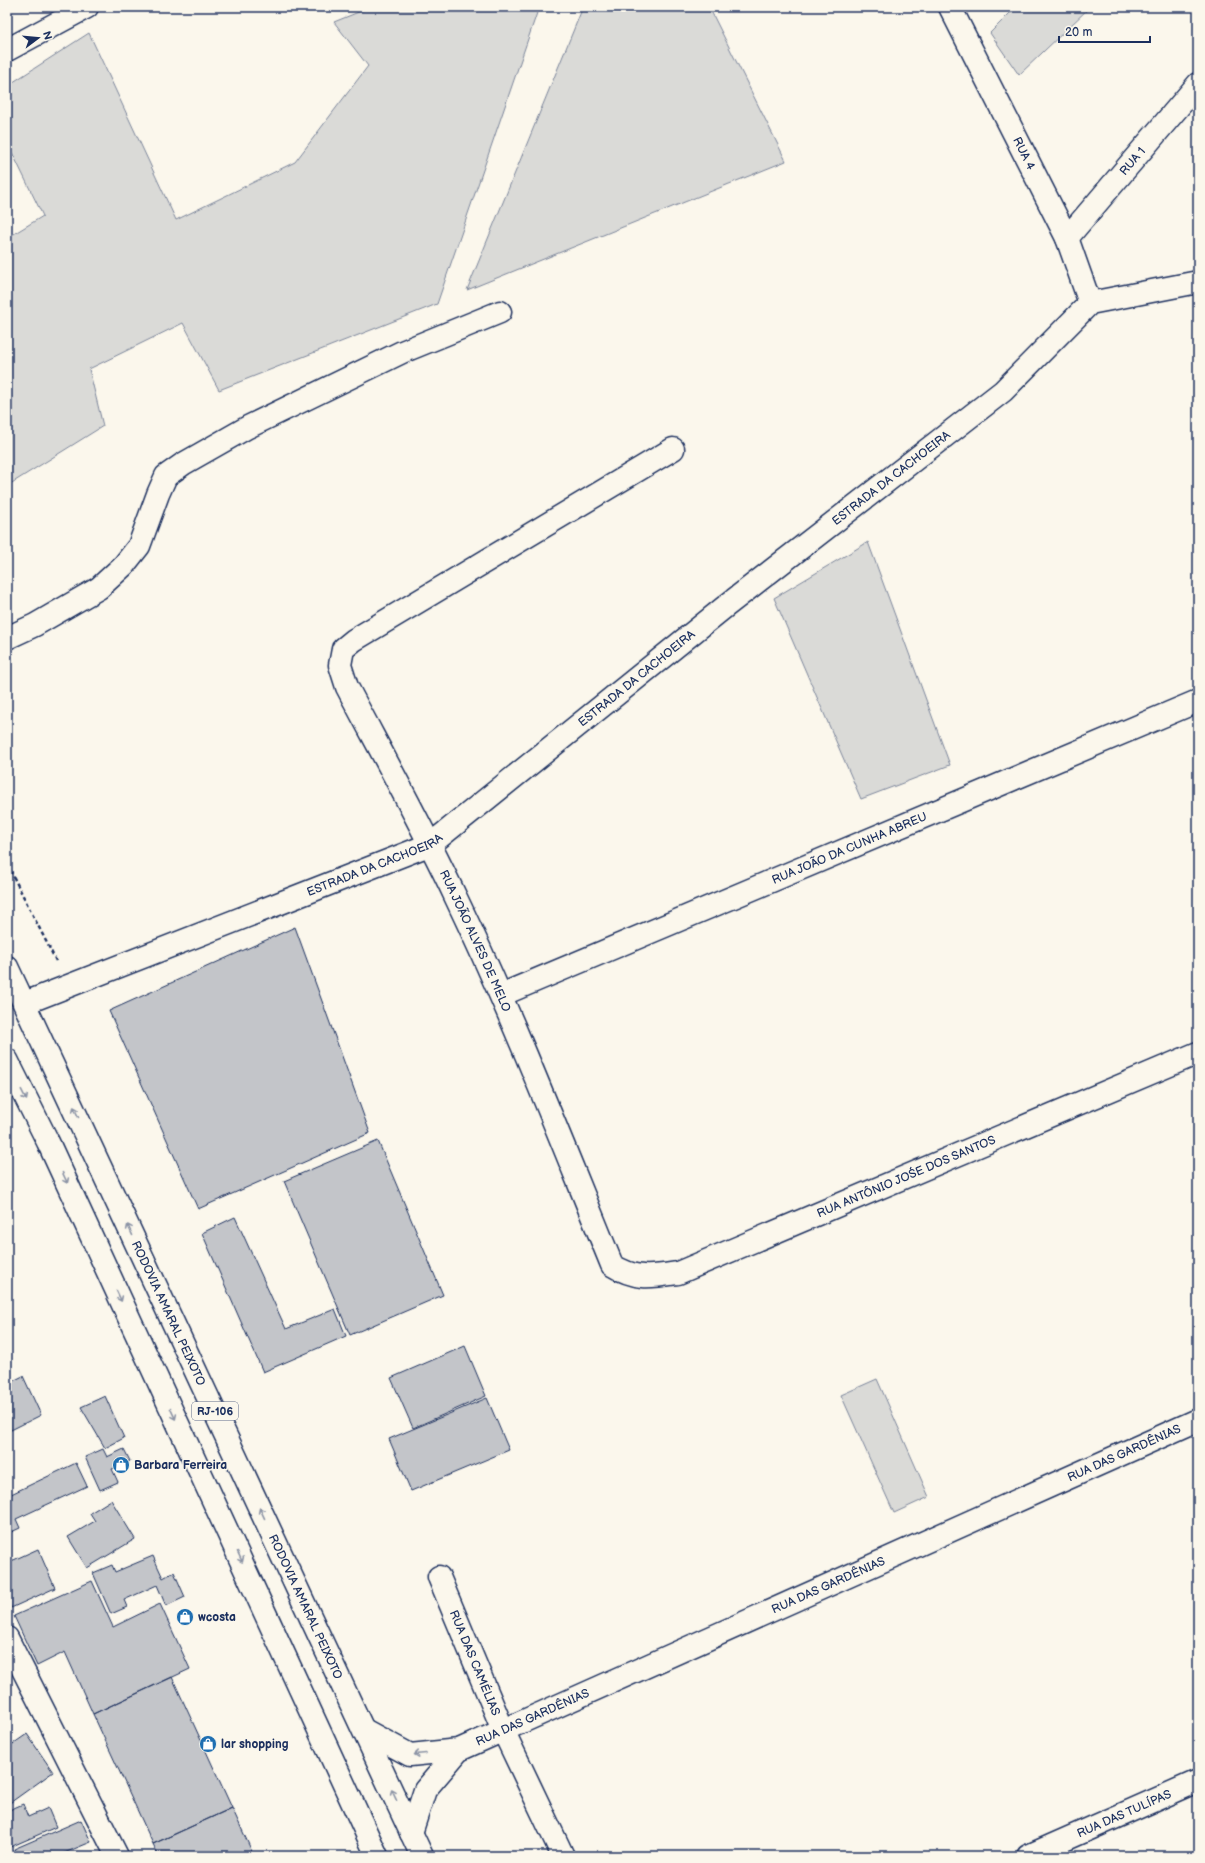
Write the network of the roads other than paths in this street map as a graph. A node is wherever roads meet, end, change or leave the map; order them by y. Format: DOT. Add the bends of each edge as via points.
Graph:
graph roads {
  1 [pos="87,7"];
  2 [pos="950,7"];
  3 [pos="7,50"];
  4 [pos="1198,84"];
  5 [pos="1067,238"];
  6 [pos="1198,282"];
  7 [pos="1090,303"];
  8 [pos="500,312"];
  9 [pos="673,449"];
  10 [pos="7,638"];
  11 [pos="1198,700"];
  12 [pos="430,844"];
  13 [pos="7,967"];
  14 [pos="500,995"];
  15 [pos="25,1003"];
  16 [pos="1198,1053"];
  17 [pos="7,1060"];
  18 [pos="612,1265"];
  19 [pos="1198,1420"];
  20 [pos="439,1577"];
  21 [pos="7,1638"];
  22 [pos="364,1730"];
  23 [pos="503,1730"];
  24 [pos="459,1750"];
  25 [pos="1198,1781"];
  26 [pos="412,1832"];
  27 [pos="108,1854"];
  28 [pos="377,1856"];
  29 [pos="422,1856"];
  30 [pos="563,1856"];
  31 [pos="1028,1856"];
  1 -- 3 [label="main road"];
  2 -- 5 [label="main road, RUA 4"];
  4 -- 5 [label="main road, RUA 1"];
  5 -- 7 [label="main road, RUA 4"];
  6 -- 7 [label="main road"];
  7 -- 12 [label="main road, ESTRADA DA CACHOEIRA" via="1003,391 726,606"];
  8 -- 10 [label="main road" via="402,352 248,427 183,464 166,476 140,546 124,565 99,588"];
  9 -- 12 [label="main road, RUA JOÃO ALVES DE MELO" via="343,649 340,665 347,687"];
  11 -- 14 [label="main road, RUA JOÃO DA CUNHA ABREU"];
  12 -- 14 [label="main road, RUA JOÃO ALVES DE MELO"];
  12 -- 15 [label="main road, ESTRADA DA CACHOEIRA"];
  13 -- 15 [label="main road, RODOVIA AMARAL PEIXOTO / RJ-106"];
  14 -- 18 [label="main road, RUA JOÃO ALVES DE MELO"];
  22 -- 15 [label="main road, RODOVIA AMARAL PEIXOTO / RJ-106, one-way"];
  16 -- 18 [label="main road, RUA ANTÔNIO JOŚE DOS SANTOS" via="678,1273 644,1278 624,1273"];
  17 -- 28 [label="main road, RJ-106, one-way" via="48,1142"];
  19 -- 23 [label="main road, RUA DAS GARDÊNIAS"];
  20 -- 23 [label="main road, RUA DAS CAMÉLIAS"];
  21 -- 27 [label="main road"];
  24 -- 22 [label="main road, RUA DAS GARDÊNIAS, one-way" via="410,1754"];
  26 -- 22 [label="main road, RODOVIA AMARAL PEIXOTO / RJ-106, one-way"];
  23 -- 24 [label="main road, RUA DAS GARDÊNIAS"];
  23 -- 30 [label="main road, RUA DAS CAMÉLIAS"];
  24 -- 26 [label="main road, RUA DAS GARDÊNIAS" via="425,1790"];
  25 -- 31 [label="main road, RUA DAS TULÍPAS"];
  26 -- 29 [label="main road, RODOVIA AMARAL PEIXOTO / RJ-106"];
}
